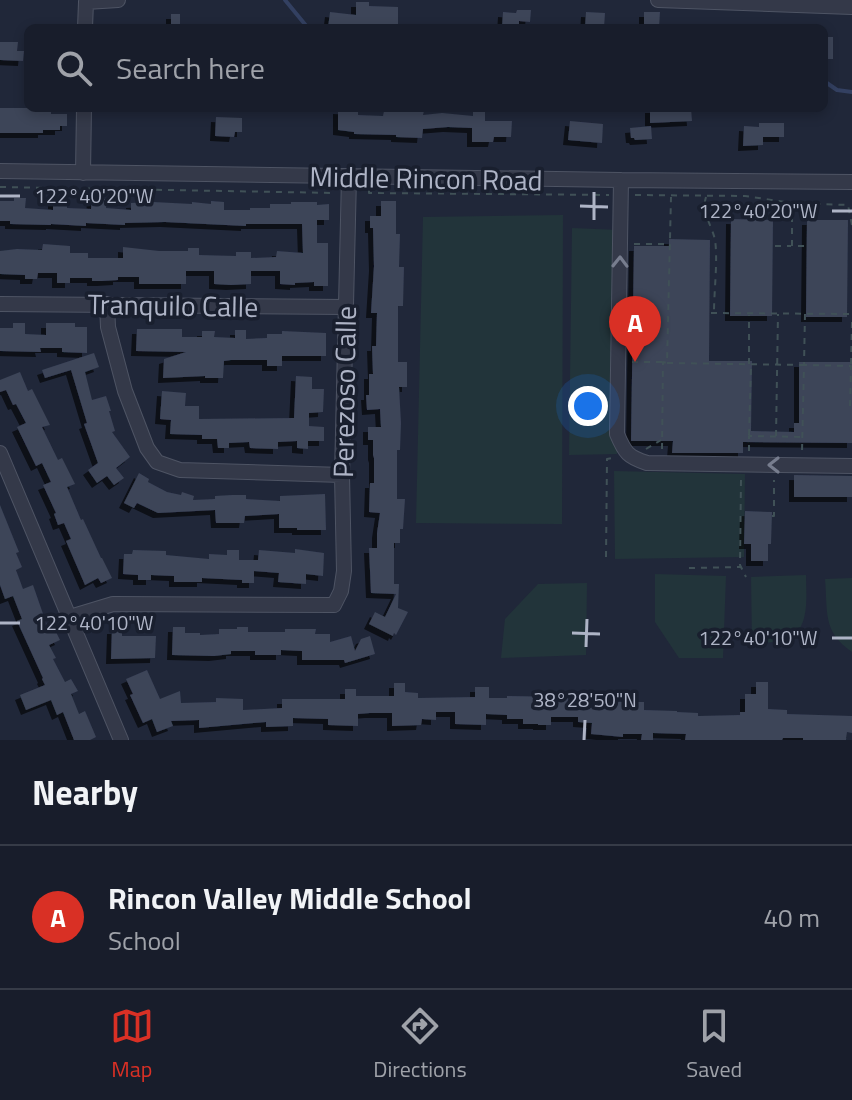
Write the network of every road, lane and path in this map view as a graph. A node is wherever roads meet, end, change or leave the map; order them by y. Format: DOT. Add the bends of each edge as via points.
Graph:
graph roads {
  1 [pos="118,0"];
  2 [pos="658,0"];
  3 [pos="852,7"];
  4 [pos="85,24"];
  5 [pos="84,112"];
  6 [pos="0,171"];
  7 [pos="83,173"];
  8 [pos="349,177"];
  9 [pos="621,180"];
  10 [pos="850,185"];
  11 [pos="0,187"];
  12 [pos="336,193"];
  13 [pos="671,195"];
  14 [pos="707,195"];
  15 [pos="792,203"];
  16 [pos="627,244"];
  17 [pos="670,244"];
  18 [pos="775,246"];
  19 [pos="792,246"];
  20 [pos="809,246"];
  21 [pos="0,304"];
  22 [pos="107,304"];
  23 [pos="346,307"];
  24 [pos="749,313"];
  25 [pos="778,314"];
  26 [pos="805,314"];
  27 [pos="852,314"];
  28 [pos="852,322"];
  29 [pos="619,362"];
  30 [pos="665,363"];
  31 [pos="750,364"];
  32 [pos="777,364"];
  33 [pos="804,365"];
  34 [pos="851,368"];
  35 [pos="852,408"];
  36 [pos="749,436"];
  37 [pos="776,437"];
  38 [pos="802,437"];
  39 [pos="662,440"];
  40 [pos="631,452"];
  41 [pos="0,453"];
  42 [pos="749,457"];
  43 [pos="801,459"];
  44 [pos="662,463"];
  45 [pos="852,466"];
  46 [pos="741,471"];
  47 [pos="774,471"];
  48 [pos="342,475"];
  49 [pos="6,487"];
  50 [pos="772,516"];
  51 [pos="606,557"];
  52 [pos="741,567"];
  53 [pos="689,568"];
  54 [pos="746,577"];
  55 [pos="70,617"];
  56 [pos="121,740"];
  1 -- 4 [label="street" via="86,2"];
  2 -- 3 [label="street"];
  5 -- 7 [label="street"];
  6 -- 7 [label="street, Middle Rincon Road"];
  7 -- 8 [label="street, Middle Rincon Road"];
  8 -- 9 [label="street, Middle Rincon Road"];
  8 -- 23 [label="street, Perezoso Calle"];
  9 -- 10 [label="street, Middle Rincon Road"];
  29 -- 9 [label="street, one-way"];
  11 -- 12 [label="path"];
  13 -- 17 [label="path"];
  14 -- 24 [label="path" via="704,204 715,241 712,313"];
  15 -- 19 [label="path"];
  16 -- 17 [label="path"];
  17 -- 30 [label="path"];
  18 -- 19 [label="path"];
  19 -- 20 [label="path"];
  21 -- 22 [label="street, Tranquilo Calle"];
  22 -- 23 [label="street, Tranquilo Calle"];
  22 -- 48 [label="street" via="125,391 157,462 180,470"];
  23 -- 48 [label="street, Perezoso Calle"];
  24 -- 25 [label="path"];
  24 -- 31 [label="path"];
  25 -- 26 [label="path"];
  25 -- 32 [label="path"];
  26 -- 27 [label="path"];
  26 -- 33 [label="path"];
  28 -- 34 [label="path"];
  29 -- 30 [label="path"];
  29 -- 40 [label="street" via="617,434"];
  30 -- 31 [label="path"];
  30 -- 39 [label="path"];
  31 -- 32 [label="path"];
  31 -- 36 [label="path"];
  32 -- 33 [label="path"];
  32 -- 37 [label="path"];
  33 -- 34 [label="path"];
  33 -- 38 [label="path"];
  34 -- 35 [label="path"];
  36 -- 37 [label="path"];
  36 -- 42 [label="path"];
  37 -- 38 [label="path"];
  38 -- 43 [label="path"];
  39 -- 40 [label="path"];
  39 -- 44 [label="path"];
  40 -- 44 [label="street" via="630,458"];
  40 -- 51 [label="path" via="607,459"];
  41 -- 49 [label="street"];
  45 -- 44 [label="street, one-way"];
  46 -- 52 [label="path"];
  47 -- 50 [label="path"];
  48 -- 55 [label="street, Perezoso Calle" via="344,571 334,605 113,604"];
  49 -- 55 [label="street"];
  52 -- 53 [label="path"];
  52 -- 54 [label="path"];
  55 -- 56 [label="street"];
}
